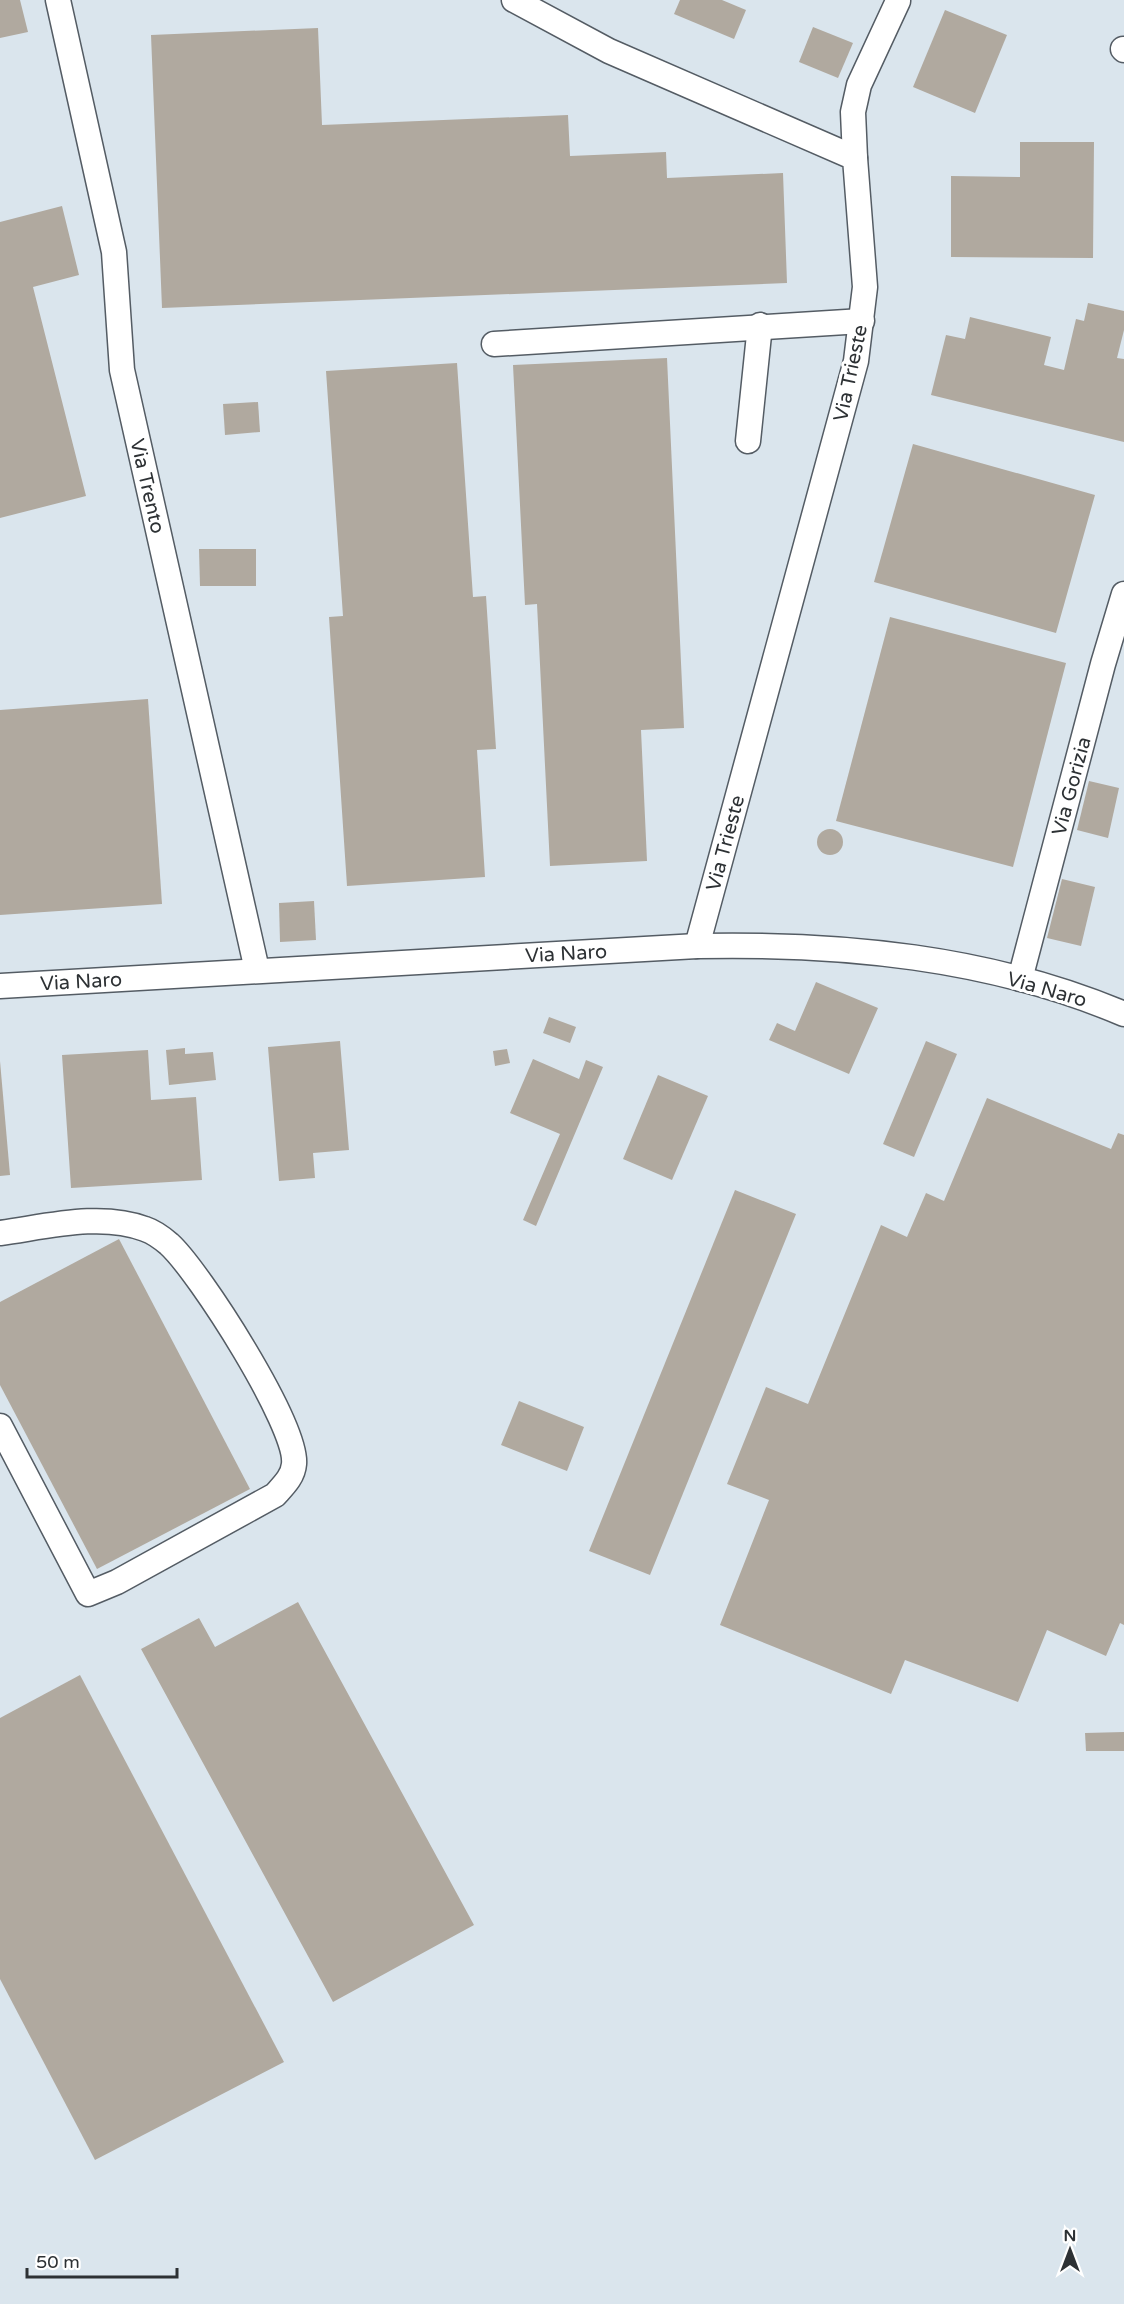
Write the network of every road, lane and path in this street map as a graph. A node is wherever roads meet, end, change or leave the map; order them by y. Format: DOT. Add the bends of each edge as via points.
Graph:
graph roads {
  1 [pos="58,0"];
  2 [pos="514,0"];
  3 [pos="898,1"];
  4 [pos="855,158"];
  5 [pos="862,321"];
  6 [pos="760,325"];
  7 [pos="494,344"];
  8 [pos="748,441"];
  9 [pos="1124,594"];
  10 [pos="698,946"];
  11 [pos="256,970"];
  12 [pos="1020,979"];
  13 [pos="0,986"];
  14 [pos="1124,1014"];
  15 [pos="0,1233"];
  16 [pos="0,1426"];
  1 -- 11 [label="street, Via Trento" via="114,252 122,370"];
  2 -- 4 [label="street" via="609,51"];
  3 -- 4 [label="street, Via Trieste" via="859,85 853,112"];
  4 -- 5 [label="street, Via Trieste" via="865,287"];
  5 -- 6 [label="street"];
  5 -- 10 [label="street, Via Trieste" via="853,373"];
  6 -- 7 [label="street"];
  6 -- 8 [label="street"];
  9 -- 12 [label="street, Via Gorizia"];
  10 -- 11 [label="street, Via Naro"];
  10 -- 12 [label="street, Via Naro" via="790,944 847,948"];
  11 -- 13 [label="street, Via Naro"];
  12 -- 14 [label="street, Via Naro"];
  15 -- 16 [label="street" via="87,1222 134,1226 159,1236 186,1263 244,1348 286,1428 294,1466 288,1482 275,1494 117,1582 88,1594"];
}
